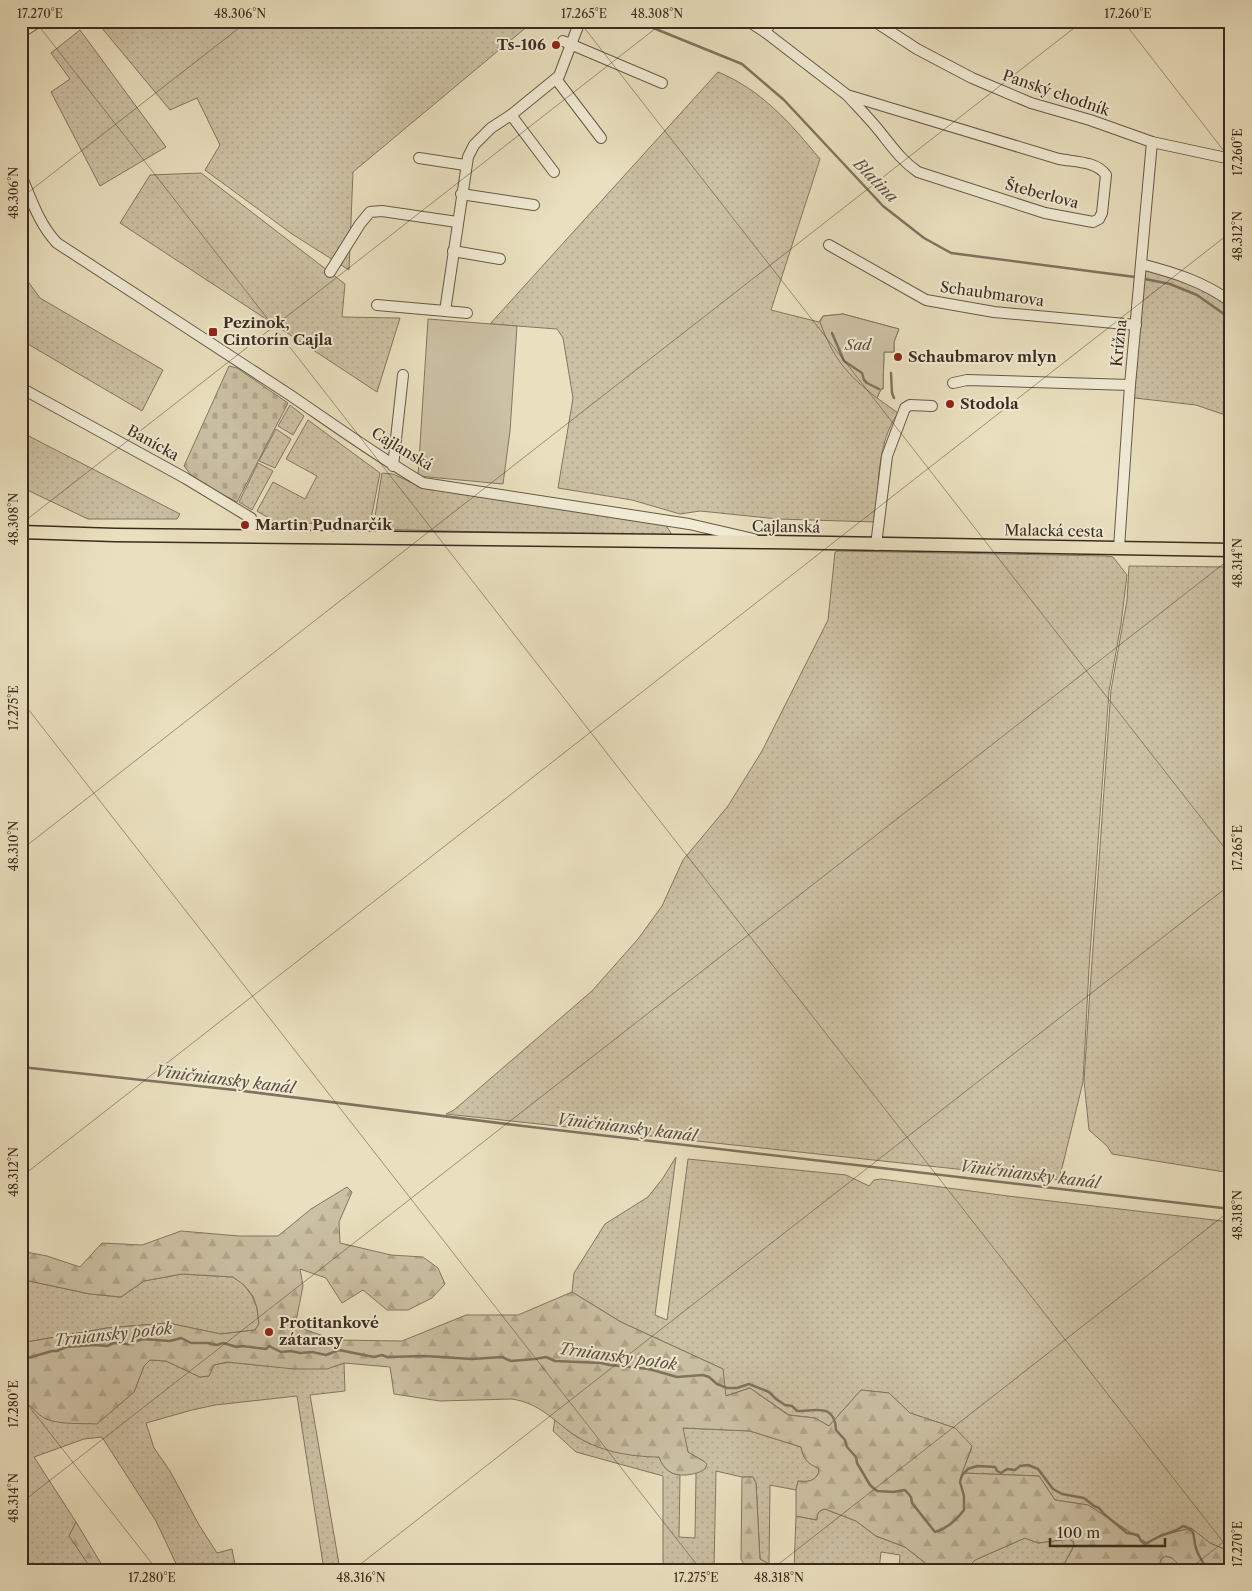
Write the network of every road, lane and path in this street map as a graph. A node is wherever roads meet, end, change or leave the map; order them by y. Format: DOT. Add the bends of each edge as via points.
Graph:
graph roads {
  1 [pos="39,21"];
  2 [pos="580,21"];
  3 [pos="748,21"];
  4 [pos="772,21"];
  5 [pos="874,21"];
  6 [pos="765,32"];
  7 [pos="21,33"];
  8 [pos="567,42"];
  9 [pos="556,79"];
  10 [pos="662,83"];
  11 [pos="847,95"];
  12 [pos="883,105"];
  13 [pos="511,115"];
  14 [pos="868,118"];
  15 [pos="601,138"];
  16 [pos="1152,142"];
  17 [pos="419,158"];
  18 [pos="1231,158"];
  19 [pos="465,165"];
  20 [pos="554,172"];
  21 [pos="21,175"];
  22 [pos="461,194"];
  23 [pos="534,205"];
  24 [pos="458,222"];
  25 [pos="829,245"];
  26 [pos="453,251"];
  27 [pos="500,259"];
  28 [pos="1140,266"];
  29 [pos="330,272"];
  30 [pos="1231,302"];
  31 [pos="378,305"];
  32 [pos="444,311"];
  33 [pos="467,313"];
  34 [pos="1136,325"];
  35 [pos="402,375"];
  36 [pos="953,383"];
  37 [pos="1130,385"];
  38 [pos="21,388"];
  39 [pos="932,406"];
  40 [pos="393,466"];
  41 [pos="688,524"];
  42 [pos="21,532"];
  43 [pos="252,537"];
  44 [pos="688,542"];
  45 [pos="770,542"];
  46 [pos="876,545"];
  47 [pos="1119,548"];
  48 [pos="1231,550"];
  1 -- 7 [label="street"];
  2 -- 8 [label="street"];
  3 -- 6 [label="street, Šteberlova"];
  4 -- 6 [label="street"];
  5 -- 16 [label="street, Panský chodník" via="917,49 1001,91"];
  6 -- 11 [label="street, Šteberlova"];
  8 -- 9 [label="street"];
  8 -- 10 [label="street"];
  9 -- 13 [label="street"];
  9 -- 15 [label="street"];
  11 -- 12 [label="street, Šteberlova"];
  11 -- 14 [label="street, Šteberlova"];
  12 -- 14 [label="street"];
  12 -- 14 [label="street, Šteberlova" via="1102,169 1106,175 1102,213 1093,222 1045,213 923,174 907,164"];
  13 -- 19 [label="street" via="474,145"];
  13 -- 20 [label="street"];
  16 -- 18 [label="street, Panský chodník"];
  16 -- 28 [label="street, Krížna"];
  17 -- 19 [label="street"];
  19 -- 22 [label="street"];
  21 -- 40 [label="street, Cajlanská" via="40,220 57,243"];
  22 -- 23 [label="street"];
  22 -- 24 [label="street"];
  24 -- 26 [label="street"];
  24 -- 29 [label="street" via="370,212"];
  25 -- 34 [label="street, Schaubmarova" via="926,300 994,312"];
  26 -- 27 [label="street"];
  26 -- 32 [label="street"];
  28 -- 30 [label="street" via="1166,270 1190,279"];
  28 -- 34 [label="street, Krížna"];
  31 -- 32 [label="street"];
  32 -- 33 [label="street"];
  34 -- 37 [label="street, Krížna"];
  35 -- 40 [label="street"];
  36 -- 37 [label="street" via="967,380"];
  37 -- 47 [label="street, Krížna"];
  38 -- 43 [label="street, Banícka" via="251,518"];
  39 -- 46 [label="street" via="910,405 905,408 887,456"];
  40 -- 41 [label="street, Cajlanská" via="423,483"];
  41 -- 44 [label="street"];
  41 -- 45 [label="street, Cajlanská"];
  42 -- 43 [label="main road, Cajlanská"];
  43 -- 44 [label="main road, Cajlanská"];
  44 -- 45 [label="main road, Cajlanská"];
  45 -- 46 [label="main road, Cajlanská"];
  46 -- 47 [label="main road, Malacká cesta"];
  47 -- 48 [label="main road, Malacká cesta"];
}
